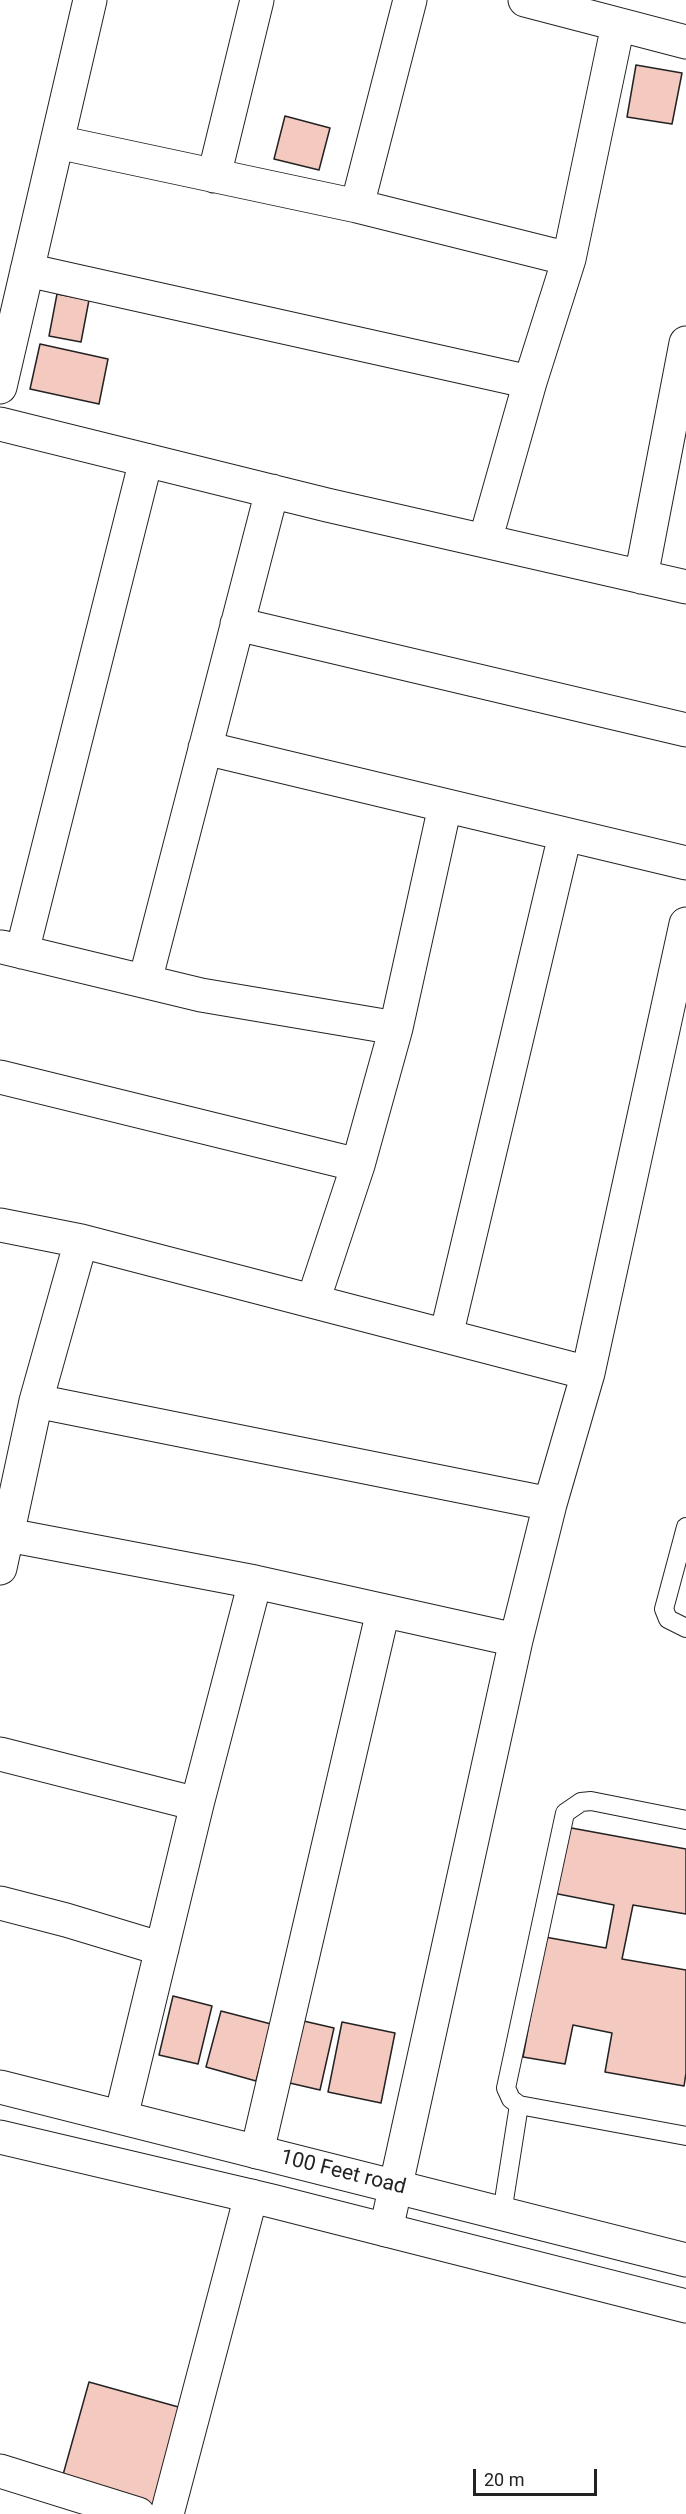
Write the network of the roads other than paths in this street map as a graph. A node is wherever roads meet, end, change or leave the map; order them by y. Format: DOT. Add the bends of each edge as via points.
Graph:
graph roads {
  1 [pos="90,0"];
  2 [pos="257,0"];
  3 [pos="410,0"];
  4 [pos="525,0"];
  5 [pos="618,25"];
  6 [pos="686,42"];
  7 [pos="57,142"];
  8 [pos="214,176"];
  9 [pos="357,206"];
  10 [pos="569,259"];
  11 [pos="27,270"];
  12 [pos="686,343"];
  13 [pos="530,382"];
  14 [pos="0,387"];
  15 [pos="0,424"];
  16 [pos="146,460"];
  17 [pos="272,491"];
  18 [pos="485,541"];
  19 [pos="641,577"];
  20 [pos="686,587"];
  21 [pos="237,624"];
  22 [pos="686,730"];
  23 [pos="205,748"];
  24 [pos="445,806"];
  25 [pos="565,835"];
  26 [pos="686,863"];
  27 [pos="686,924"];
  28 [pos="11,950"];
  29 [pos="144,981"];
  30 [pos="396,1028"];
  31 [pos="0,1077"];
  32 [pos="358,1165"];
  33 [pos="0,1225"];
  34 [pos="81,1241"];
  35 [pos="313,1301"];
  36 [pos="446,1336"];
  37 [pos="588,1373"];
  38 [pos="36,1401"];
  39 [pos="550,1504"];
  40 [pos="686,1527"];
  41 [pos="9,1535"];
  42 [pos="0,1568"];
  43 [pos="255,1582"];
  44 [pos="383,1611"];
  45 [pos="686,1628"];
  46 [pos="516,1640"];
  47 [pos="0,1754"];
  48 [pos="197,1804"];
  49 [pos="686,1820"];
  50 [pos="0,1903"];
  51 [pos="162,1949"];
  52 [pos="0,2087"];
  53 [pos="519,2105"];
  54 [pos="121,2117"];
  55 [pos="686,2136"];
  56 [pos="0,2137"];
  57 [pos="257,2152"];
  58 [pos="395,2186"];
  59 [pos="251,2196"];
  60 [pos="502,2214"];
  61 [pos="386,2230"];
  62 [pos="686,2260"];
  63 [pos="686,2306"];
  64 [pos="0,2471"];
  65 [pos="138,2514"];
  66 [pos="167,2514"];
  1 -- 7 [label="street"];
  2 -- 8 [label="street"];
  3 -- 9 [label="street"];
  4 -- 5 [label="street"];
  5 -- 6 [label="street"];
  5 -- 10 [label="street"];
  7 -- 8 [label="street"];
  7 -- 11 [label="street"];
  8 -- 9 [label="street"];
  9 -- 10 [label="street"];
  10 -- 13 [label="street"];
  11 -- 13 [label="street"];
  11 -- 14 [label="street"];
  12 -- 19 [label="street"];
  13 -- 18 [label="street"];
  15 -- 16 [label="street"];
  16 -- 17 [label="street"];
  16 -- 28 [label="street"];
  17 -- 18 [label="street"];
  17 -- 21 [label="street"];
  18 -- 19 [label="street"];
  19 -- 20 [label="street"];
  21 -- 22 [label="street"];
  21 -- 23 [label="street"];
  23 -- 24 [label="street"];
  23 -- 29 [label="street"];
  24 -- 25 [label="street"];
  24 -- 30 [label="street"];
  25 -- 26 [label="street"];
  25 -- 36 [label="street"];
  27 -- 37 [label="street"];
  28 -- 29 [label="street"];
  29 -- 30 [label="street" via="201,995"];
  30 -- 32 [label="street"];
  31 -- 32 [label="street"];
  32 -- 35 [label="street"];
  33 -- 34 [label="street"];
  34 -- 35 [label="street"];
  34 -- 38 [label="street"];
  35 -- 36 [label="street"];
  36 -- 37 [label="street"];
  37 -- 39 [label="street"];
  38 -- 39 [label="street"];
  38 -- 41 [label="street"];
  39 -- 46 [label="street"];
  40 -- 45 [label="lane" via="664,1609 668,1619"];
  41 -- 42 [label="street"];
  41 -- 43 [label="street"];
  43 -- 44 [label="street"];
  43 -- 48 [label="street"];
  44 -- 46 [label="street"];
  44 -- 57 [label="street"];
  46 -- 58 [label="street"];
  47 -- 48 [label="street"];
  48 -- 51 [label="street"];
  49 -- 53 [label="lane" via="591,1801 581,1802 565,1813 506,2088"];
  50 -- 51 [label="street"];
  51 -- 54 [label="street"];
  52 -- 54 [label="street, 100 Feet road"];
  53 -- 55 [label="lane"];
  53 -- 60 [label="lane"];
  54 -- 57 [label="street, 100 Feet road"];
  56 -- 59 [label="street"];
  57 -- 58 [label="street, 100 Feet road"];
  58 -- 60 [label="street, 100 Feet road"];
  58 -- 61 [label="street"];
  59 -- 61 [label="street"];
  59 -- 66 [label="street"];
  60 -- 62 [label="street, 100 Feet road"];
  61 -- 63 [label="street"];
  64 -- 65 [label="street"];
}
